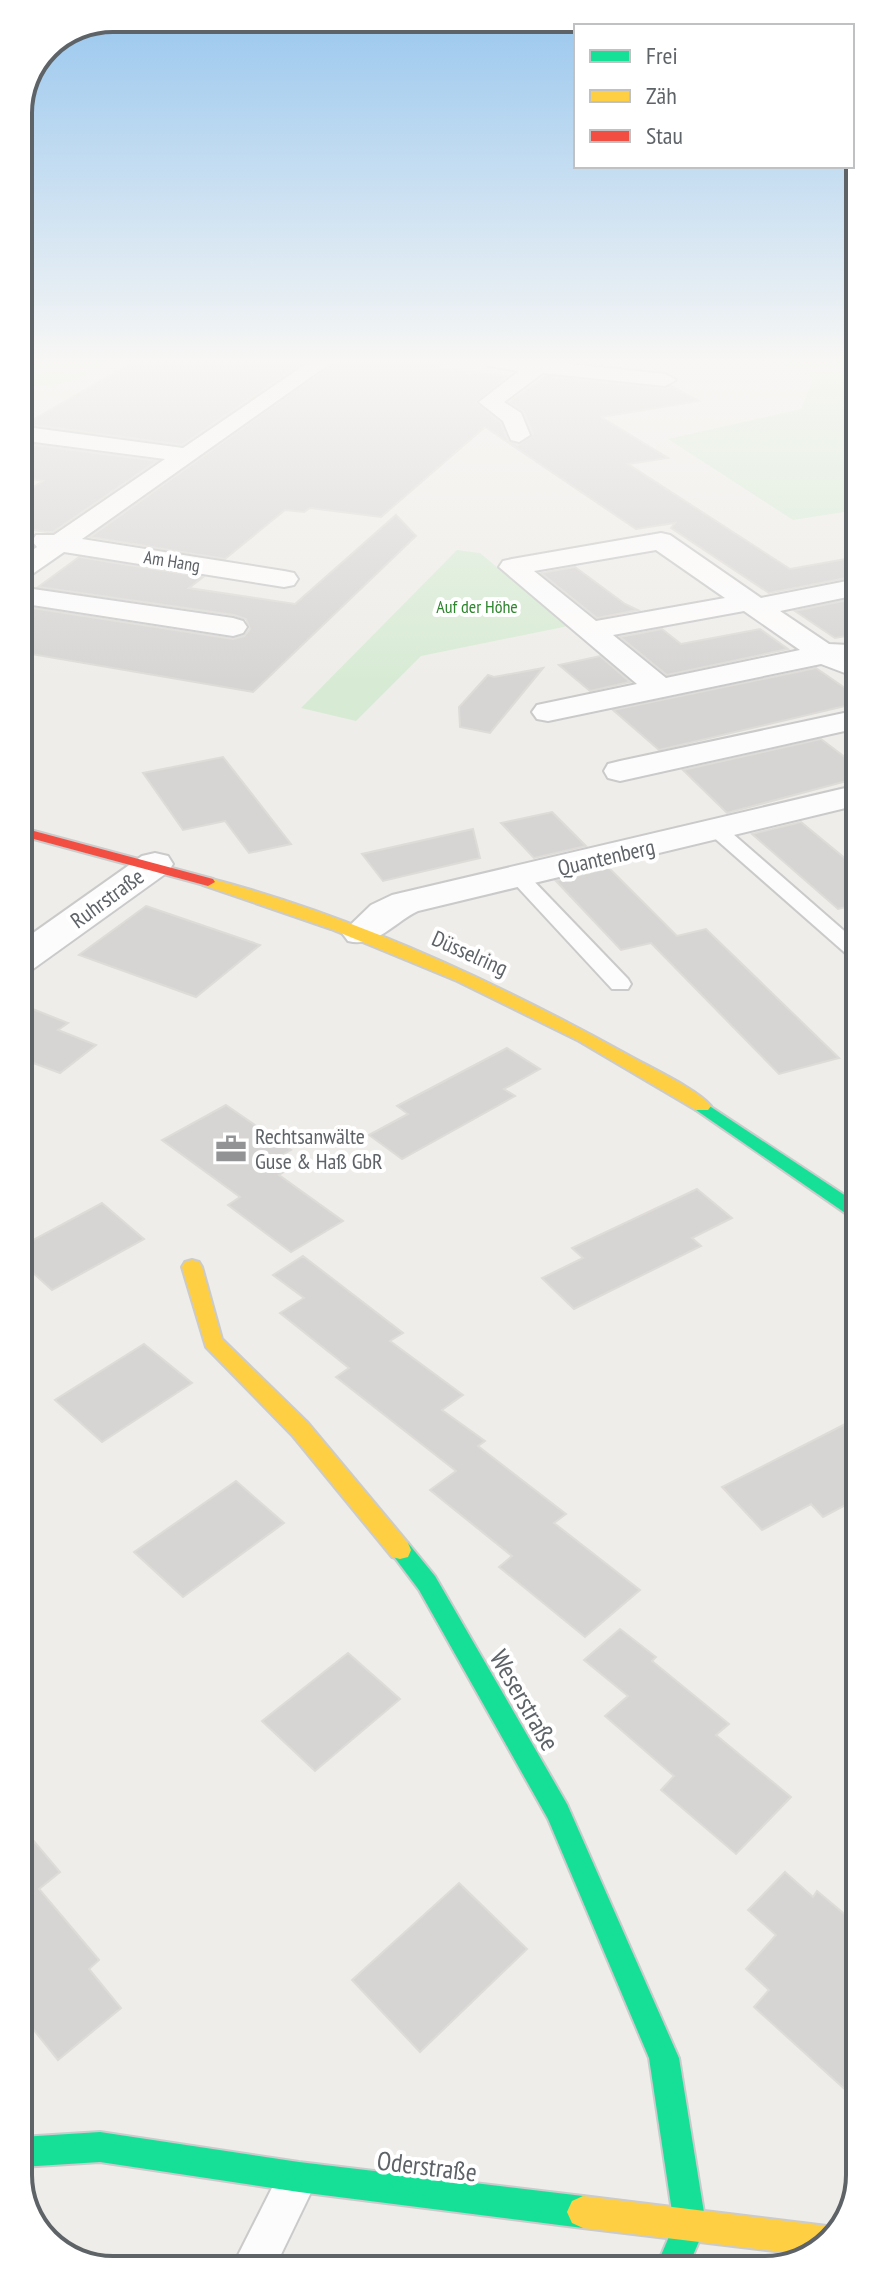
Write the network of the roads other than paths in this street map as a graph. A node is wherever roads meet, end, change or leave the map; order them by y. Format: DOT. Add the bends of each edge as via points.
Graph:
graph roads {
  1 [pos="166,469"];
  2 [pos="32,539"];
  3 [pos="59,543"];
  4 [pos="32,562"];
  5 [pos="284,579"];
  6 [pos="846,589"];
  7 [pos="32,597"];
  8 [pos="753,604"];
  9 [pos="233,627"];
  10 [pos="590,631"];
  11 [pos="846,651"];
  12 [pos="824,654"];
  13 [pos="846,664"];
  14 [pos="660,688"];
  15 [pos="548,712"];
  16 [pos="846,722"];
  17 [pos="620,771"];
  18 [pos="846,798"];
  19 [pos="718,831"];
  20 [pos="32,834"];
  21 [pos="155,864"];
  22 [pos="519,877"];
  23 [pos="361,933"];
  24 [pos="846,943"];
  25 [pos="32,952"];
  26 [pos="620,984"];
  27 [pos="846,1204"];
  28 [pos="192,1267"];
  29 [pos="32,2151"];
  30 [pos="299,2177"];
  31 [pos="690,2225"];
  32 [pos="812,2240"];
  33 [pos="259,2256"];
  34 [pos="677,2256"];
  1 -- 3 [label="street"];
  2 -- 3 [label="street, Am Hang"];
  3 -- 4 [label="street"];
  3 -- 5 [label="street, Am Hang"];
  6 -- 8 [label="street"];
  7 -- 9 [label="street"];
  8 -- 10 [label="street"];
  8 -- 10 [label="street" via="661,541 512,567"];
  8 -- 12 [label="street"];
  10 -- 14 [label="street"];
  11 -- 12 [label="street"];
  12 -- 13 [label="street"];
  12 -- 14 [label="street"];
  14 -- 15 [label="street"];
  16 -- 17 [label="street"];
  18 -- 19 [label="street, Quantenberg"];
  19 -- 22 [label="street, Quantenberg"];
  19 -- 24 [label="lane"];
  20 -- 21 [label="street, Düsselring"];
  21 -- 23 [label="street, Düsselring"];
  21 -- 25 [label="street, Ruhrstraße"];
  22 -- 23 [label="street, Quantenberg" via="405,903"];
  22 -- 26 [label="lane"];
  23 -- 27 [label="street, Düsselring" via="505,995 620,1055 786,1159"];
  28 -- 31 [label="street, Weserstraße" via="213,1342 300,1429 427,1583 558,1812 664,2058"];
  29 -- 30 [label="street, Oderstraße" via="100,2147"];
  30 -- 31 [label="street, Oderstraße"];
  30 -- 33 [label="lane"];
  31 -- 32 [label="street, Oderstraße"];
  31 -- 34 [label="street"];
}
